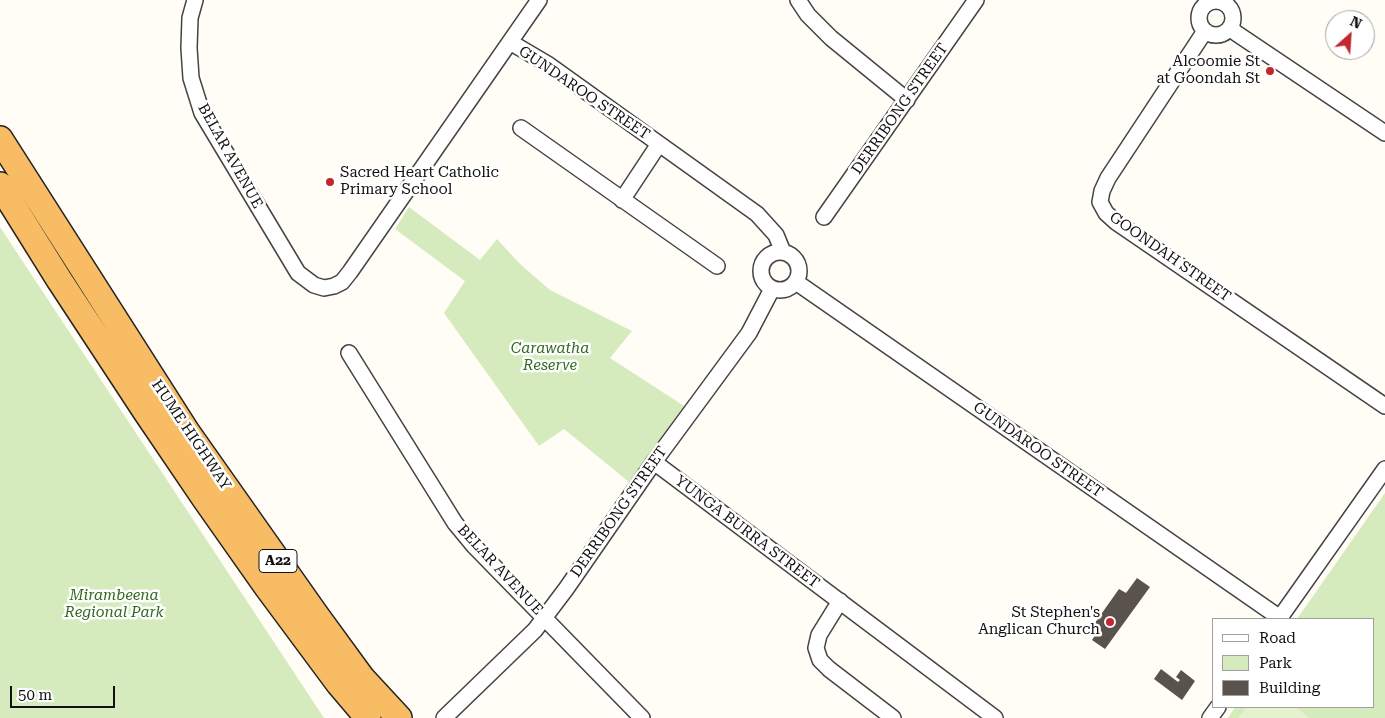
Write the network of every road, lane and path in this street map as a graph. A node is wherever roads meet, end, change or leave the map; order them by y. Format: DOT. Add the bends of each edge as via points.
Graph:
graph roads {
  1 [pos="195,0"];
  2 [pos="539,0"];
  3 [pos="798,0"];
  4 [pos="976,0"];
  5 [pos="1228,2"];
  6 [pos="1196,4"];
  7 [pos="1230,28"];
  8 [pos="1205,31"];
  9 [pos="510,42"];
  10 [pos="907,100"];
  11 [pos="0,118"];
  12 [pos="521,128"];
  13 [pos="1385,133"];
  14 [pos="3,143"];
  15 [pos="659,144"];
  16 [pos="0,185"];
  17 [pos="622,200"];
  18 [pos="824,218"];
  19 [pos="783,252"];
  20 [pos="717,266"];
  21 [pos="796,282"];
  22 [pos="772,289"];
  23 [pos="349,352"];
  24 [pos="1385,406"];
  25 [pos="654,462"];
  26 [pos="1385,469"];
  27 [pos="840,601"];
  28 [pos="544,618"];
  29 [pos="1279,618"];
  30 [pos="1281,618"];
  31 [pos="368,718"];
  32 [pos="398,718"];
  33 [pos="444,718"];
  34 [pos="642,718"];
  35 [pos="893,718"];
  36 [pos="995,718"];
  1 -- 9 [label="street, BELAR AVENUE" via="190,18 189,48 191,78 202,113 298,273 324,288 342,282 350,272"];
  2 -- 9 [label="street"];
  3 -- 10 [label="street" via="831,38"];
  4 -- 10 [label="street, DERRIBONG STREET"];
  5 -- 6 [label="street"];
  5 -- 7 [label="street" via="1232,13"];
  6 -- 8 [label="street"];
  7 -- 8 [label="street" via="1216,35"];
  7 -- 13 [label="street"];
  8 -- 24 [label="street, GOONDAH STREET" via="1108,178 1100,202 1116,222"];
  9 -- 15 [label="street, GUNDAROO STREET" via="549,65"];
  10 -- 18 [label="street, DERRIBONG STREET"];
  11 -- 14 [label="highway, HUME HIGHWAY"];
  12 -- 17 [label="street"];
  14 -- 32 [label="highway, HUME HIGHWAY / A22" via="187,432 362,678"];
  15 -- 17 [label="street, GUNDAROO STREET"];
  15 -- 19 [label="street, GUNDAROO STREET" via="757,214 776,235"];
  16 -- 31 [label="highway, HUME HIGHWAY / A22" via="76,306 205,498 267,587"];
  17 -- 20 [label="street"];
  19 -- 21 [label="street" via="790,254 798,264 800,270"];
  19 -- 22 [label="street" via="771,254 761,269 763,281"];
  21 -- 22 [label="street" via="786,290"];
  21 -- 29 [label="street, GUNDAROO STREET"];
  22 -- 25 [label="street, DERRIBONG STREET" via="749,333"];
  23 -- 28 [label="street, BELAR AVENUE" via="455,523"];
  25 -- 27 [label="street, YUNGA BURRA STREET"];
  25 -- 28 [label="street, DERRIBONG STREET"];
  26 -- 30 [label="street"];
  27 -- 35 [label="street" via="819,635 816,648 820,660"];
  27 -- 36 [label="street, YUNGA BURRA STREET"];
  28 -- 33 [label="street, DERRIBONG STREET"];
  28 -- 34 [label="street, BELAR AVENUE"];
}
